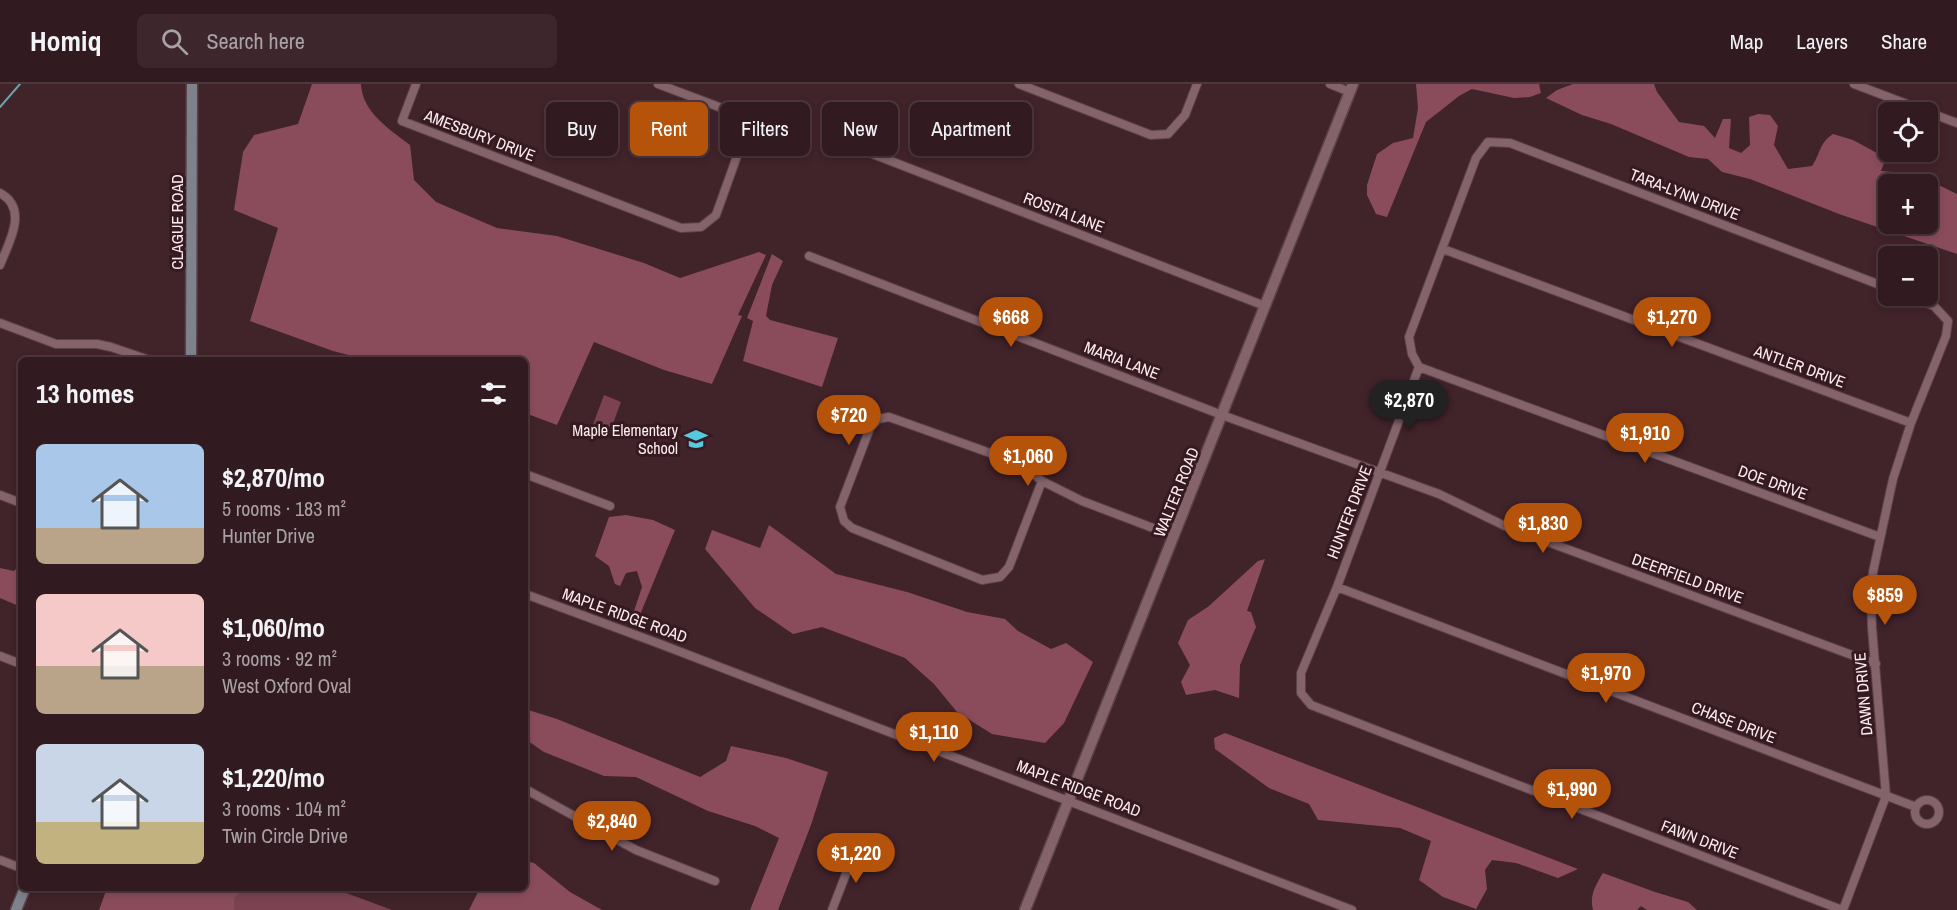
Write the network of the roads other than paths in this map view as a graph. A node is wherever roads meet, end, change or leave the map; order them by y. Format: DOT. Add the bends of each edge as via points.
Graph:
graph roads {
  1 [pos="192,84"];
  2 [pos="416,84"];
  3 [pos="658,84"];
  4 [pos="1019,84"];
  5 [pos="1197,84"];
  6 [pos="1330,84"];
  7 [pos="1854,84"];
  8 [pos="1866,86"];
  9 [pos="1351,88"];
  10 [pos="1957,123"];
  11 [pos="878,156"];
  12 [pos="0,193"];
  13 [pos="1443,249"];
  14 [pos="809,256"];
  15 [pos="0,265"];
  16 [pos="1878,284"];
  17 [pos="1265,306"];
  18 [pos="1934,306"];
  19 [pos="0,323"];
  20 [pos="139,357"];
  21 [pos="191,357"];
  22 [pos="1419,367"];
  23 [pos="1222,415"];
  24 [pos="1911,423"];
  25 [pos="1380,472"];
  26 [pos="528,475"];
  27 [pos="1042,481"];
  28 [pos="0,495"];
  29 [pos="18,502"];
  30 [pos="610,506"];
  31 [pos="1174,536"];
  32 [pos="1880,537"];
  33 [pos="1337,587"];
  34 [pos="528,595"];
  35 [pos="0,656"];
  36 [pos="18,663"];
  37 [pos="1876,663"];
  38 [pos="1311,705"];
  39 [pos="528,791"];
  40 [pos="1886,796"];
  41 [pos="1068,800"];
  42 [pos="1916,807"];
  43 [pos="856,848"];
  44 [pos="0,860"];
  45 [pos="18,867"];
  46 [pos="715,881"];
  47 [pos="24,891"];
  48 [pos="16,910"];
  49 [pos="832,910"];
  50 [pos="1025,910"];
  51 [pos="1352,910"];
  52 [pos="1843,910"];
  1 -- 21 [label="main road, CLAGUE ROAD"];
  2 -- 3 [label="street, AMESBURY DRIVE" via="402,121 681,228 701,227 716,216 741,145 742,123 727,110"];
  4 -- 5 [label="street" via="1150,135 1168,134 1185,115"];
  6 -- 9 [label="street"];
  7 -- 8 [label="street"];
  8 -- 10 [label="street"];
  9 -- 17 [label="street, WALTER ROAD"];
  11 -- 17 [label="street, ROSITA LANE"];
  12 -- 15 [label="street" via="12,203 16,218"];
  13 -- 16 [label="street, TARA-LYNN DRIVE" via="1476,158 1488,142 1510,143"];
  13 -- 22 [label="street" via="1409,338"];
  13 -- 24 [label="street, ANTLER DRIVE"];
  14 -- 23 [label="street, MARIA LANE"];
  17 -- 23 [label="street, WALTER ROAD"];
  18 -- 24 [label="street, DAWN DRIVE" via="1948,321 1946,336"];
  19 -- 20 [label="street" via="56,344 97,344"];
  22 -- 25 [label="street, HUNTER DRIVE"];
  22 -- 32 [label="street, DOE DRIVE"];
  23 -- 25 [label="street, DEERFIELD DRIVE"];
  23 -- 31 [label="street, WALTER ROAD"];
  24 -- 32 [label="street, DAWN DRIVE"];
  25 -- 33 [label="street, HUNTER DRIVE"];
  25 -- 37 [label="street, DEERFIELD DRIVE" via="1439,494 1505,526"];
  26 -- 30 [label="street"];
  27 -- 27 [label="street" via="1009,567 1000,577 981,580 852,528 844,521 840,507 870,428 878,419 890,417 1021,464"];
  27 -- 31 [label="street" via="1082,501"];
  28 -- 29 [label="street"];
  31 -- 41 [label="street, WALTER ROAD"];
  32 -- 37 [label="street, DAWN DRIVE" via="1871,598"];
  33 -- 38 [label="street, HUNTER DRIVE" via="1301,673 1301,693"];
  33 -- 40 [label="street, CHASE DRIVE"];
  34 -- 41 [label="street, MAPLE RIDGE ROAD"];
  35 -- 36 [label="street"];
  37 -- 40 [label="street, DAWN DRIVE"];
  38 -- 52 [label="street, FAWN DRIVE"];
  39 -- 46 [label="street" via="636,850"];
  40 -- 42 [label="street, CHASE DRIVE"];
  40 -- 52 [label="street, DAWN DRIVE"];
  41 -- 50 [label="street, WALTER ROAD"];
  41 -- 51 [label="street, MAPLE RIDGE ROAD"];
  43 -- 49 [label="street"];
  44 -- 45 [label="street"];
  47 -- 48 [label="main road"];
}
